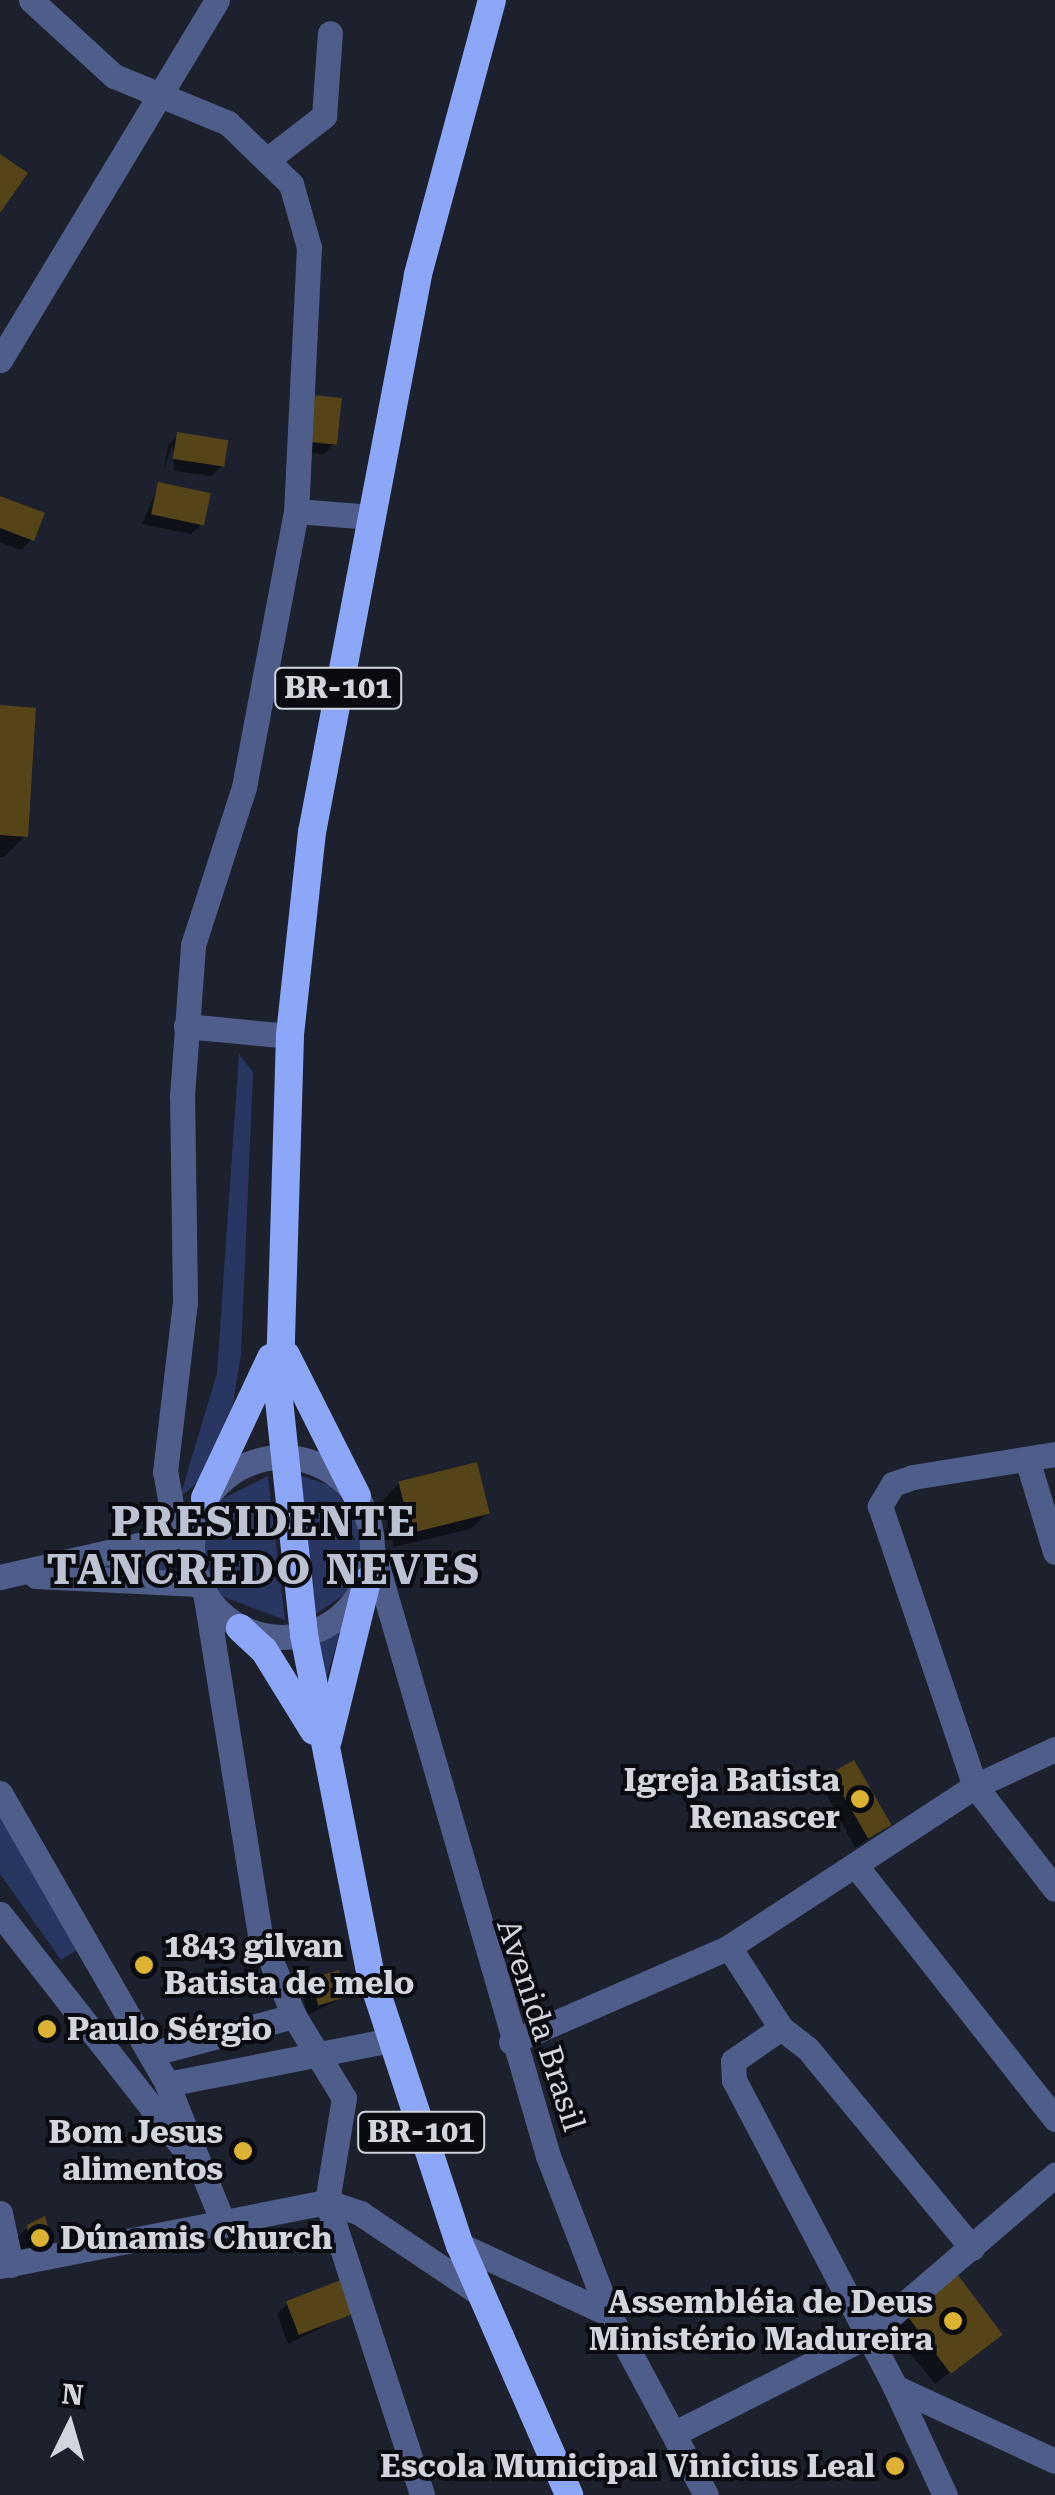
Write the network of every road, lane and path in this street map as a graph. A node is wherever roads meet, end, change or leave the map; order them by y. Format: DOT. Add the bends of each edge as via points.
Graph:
graph roads {
  1 [pos="31,0"];
  2 [pos="217,0"];
  3 [pos="492,0"];
  4 [pos="330,34"];
  5 [pos="153,96"];
  6 [pos="272,156"];
  7 [pos="0,300"];
  8 [pos="22,316"];
  9 [pos="0,360"];
  10 [pos="296,512"];
  11 [pos="372,516"];
  12 [pos="186,1026"];
  13 [pos="290,1036"];
  14 [pos="279,1332"];
  15 [pos="1055,1454"];
  16 [pos="281,1456"];
  17 [pos="1028,1459"];
  18 [pos="358,1496"];
  19 [pos="205,1498"];
  20 [pos="192,1529"];
  21 [pos="373,1552"];
  22 [pos="1055,1552"];
  23 [pos="5,1576"];
  24 [pos="367,1581"];
  25 [pos="202,1591"];
  26 [pos="240,1628"];
  27 [pos="304,1636"];
  28 [pos="1055,1749"];
  29 [pos="326,1751"];
  30 [pos="975,1786"];
  31 [pos="0,1793"];
  32 [pos="856,1866"];
  33 [pos="1055,1890"];
  34 [pos="0,1914"];
  35 [pos="729,1947"];
  36 [pos="294,2016"];
  37 [pos="781,2028"];
  38 [pos="391,2040"];
  39 [pos="511,2042"];
  40 [pos="150,2054"];
  41 [pos="319,2056"];
  42 [pos="167,2084"];
  43 [pos="1055,2118"];
  44 [pos="197,2166"];
  45 [pos="1055,2175"];
  46 [pos="327,2202"];
  47 [pos="0,2214"];
  48 [pos="224,2225"];
  49 [pos="460,2245"];
  50 [pos="972,2248"];
  51 [pos="6,2266"];
  52 [pos="479,2293"];
  53 [pos="609,2314"];
  54 [pos="867,2336"];
  55 [pos="895,2387"];
  56 [pos="675,2433"];
  57 [pos="1055,2460"];
  58 [pos="422,2495"];
  59 [pos="569,2495"];
  60 [pos="706,2495"];
  61 [pos="945,2495"];
  1 -- 5 [label="street" via="114,76"];
  2 -- 5 [label="street"];
  3 -- 11 [label="highway, BR-101" via="418,275"];
  4 -- 6 [label="street" via="324,116"];
  5 -- 6 [label="street" via="228,122"];
  5 -- 8 [label="street"];
  6 -- 10 [label="street" via="292,184 309,247"];
  7 -- 8 [label="street"];
  8 -- 9 [label="street"];
  10 -- 11 [label="street"];
  10 -- 12 [label="street" via="244,787 198,911"];
  11 -- 13 [label="highway, BR-101" via="312,832"];
  12 -- 13 [label="street"];
  12 -- 20 [label="street" via="185,1303 165,1492"];
  13 -- 14 [label="highway, BR-101"];
  14 -- 16 [label="highway, BR-101"];
  14 -- 18 [label="highway" via="315,1428"];
  14 -- 19 [label="highway" via="244,1431"];
  15 -- 17 [label="street"];
  16 -- 18 [label="street" via="310,1461"];
  16 -- 19 [label="street" via="226,1476"];
  16 -- 27 [label="highway, BR-101"];
  17 -- 22 [label="street"];
  17 -- 30 [label="street" via="914,1477 894,1484 880,1506"];
  18 -- 21 [label="street, Avenida Brasil"];
  19 -- 20 [label="street"];
  20 -- 23 [label="street"];
  20 -- 25 [label="street"];
  21 -- 24 [label="street"];
  21 -- 39 [label="street, Avenida Brasil"];
  23 -- 25 [label="street"];
  24 -- 27 [label="street" via="330,1624"];
  24 -- 29 [label="highway"];
  25 -- 26 [label="street"];
  25 -- 36 [label="street" via="260,1934"];
  26 -- 27 [label="street"];
  26 -- 29 [label="highway" via="264,1650"];
  27 -- 29 [label="highway, BR-101"];
  28 -- 30 [label="street"];
  29 -- 38 [label="highway, BR-101"];
  30 -- 32 [label="street"];
  30 -- 33 [label="street"];
  31 -- 40 [label="street"];
  32 -- 35 [label="street"];
  32 -- 43 [label="street"];
  34 -- 44 [label="street"];
  35 -- 37 [label="street"];
  35 -- 39 [label="street"];
  36 -- 40 [label="street"];
  36 -- 41 [label="street"];
  37 -- 50 [label="street" via="850,2089"];
  37 -- 54 [label="street" via="732,2060 734,2080"];
  38 -- 41 [label="street"];
  38 -- 49 [label="highway, BR-101"];
  39 -- 53 [label="street, Avenida Brasil"];
  40 -- 42 [label="street"];
  41 -- 42 [label="street"];
  41 -- 46 [label="street" via="347,2120"];
  42 -- 44 [label="street"];
  44 -- 48 [label="street"];
  45 -- 50 [label="street"];
  46 -- 48 [label="street"];
  46 -- 52 [label="street" via="360,2213"];
  46 -- 58 [label="street"];
  47 -- 51 [label="street"];
  48 -- 51 [label="street"];
  49 -- 52 [label="highway, BR-101"];
  49 -- 53 [label="street"];
  50 -- 54 [label="street"];
  52 -- 59 [label="highway, BR-101"];
  53 -- 56 [label="street, Avenida Brasil"];
  54 -- 55 [label="street"];
  54 -- 56 [label="street"];
  55 -- 57 [label="street"];
  55 -- 61 [label="street"];
  56 -- 60 [label="street, Avenida Brasil"];
}
